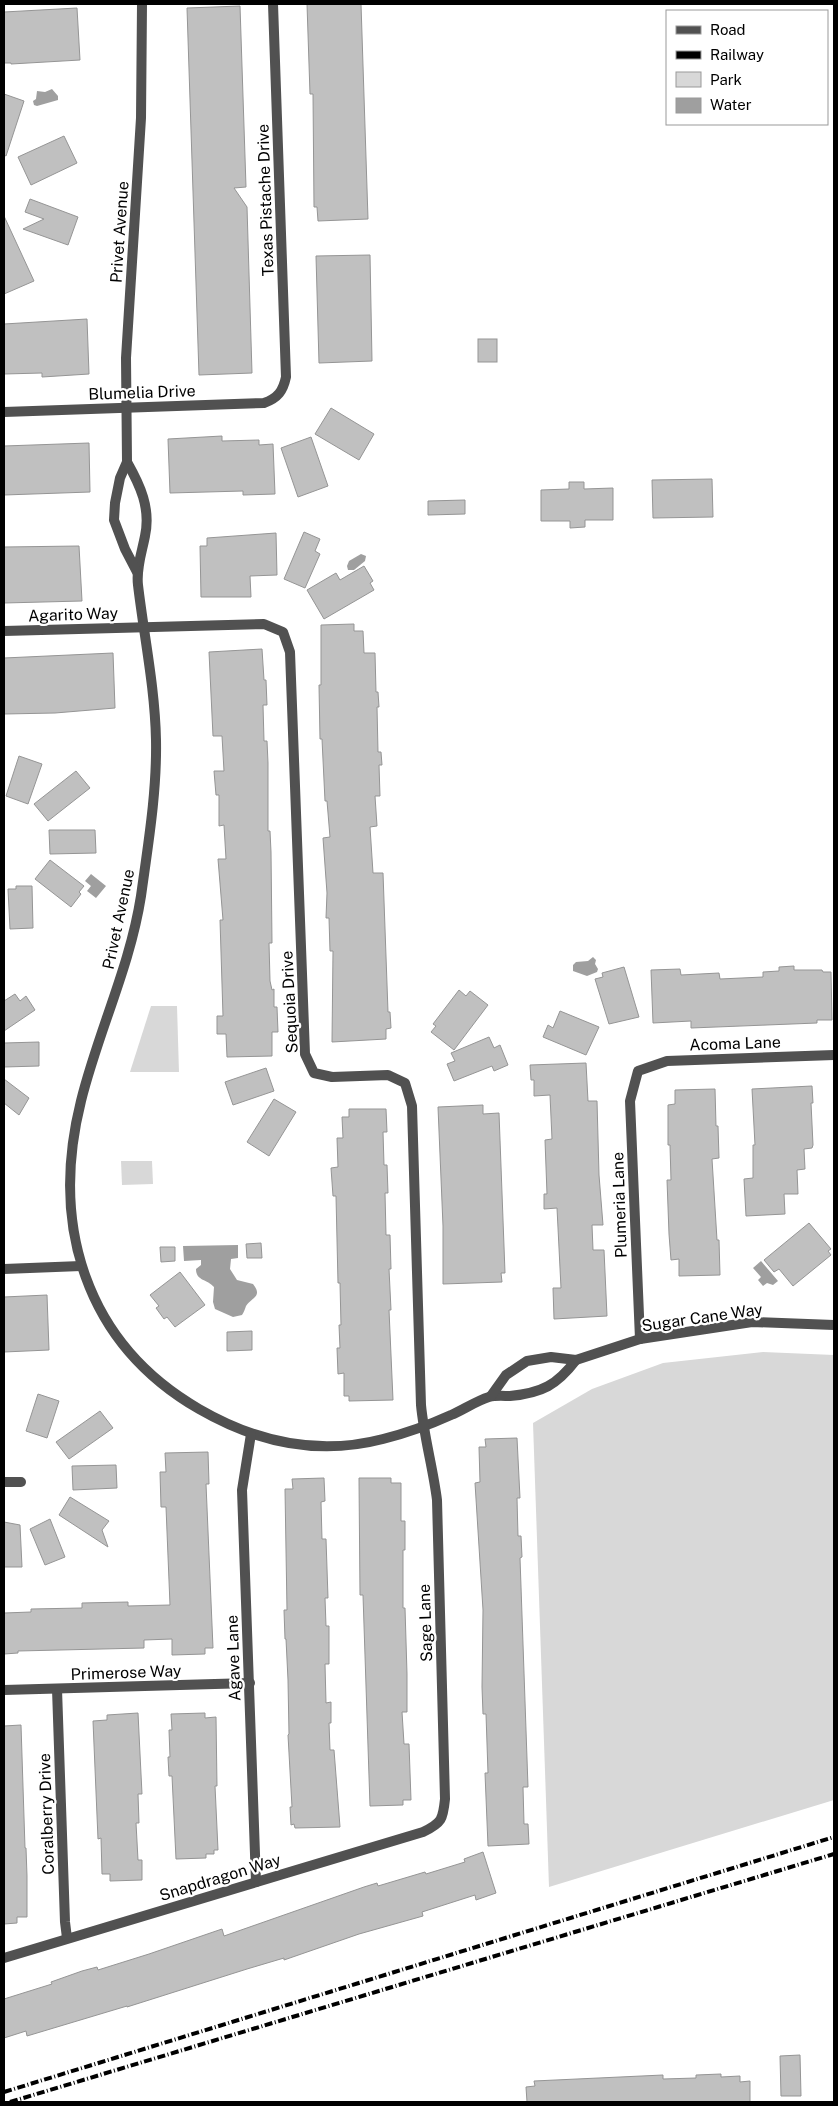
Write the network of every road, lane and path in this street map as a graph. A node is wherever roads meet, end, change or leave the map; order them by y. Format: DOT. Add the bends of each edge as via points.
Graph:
graph roads {
  1 [pos="142,4"];
  2 [pos="273,4"];
  3 [pos="279,394"];
  4 [pos="126,407"];
  5 [pos="4,412"];
  6 [pos="127,462"];
  7 [pos="137,572"];
  8 [pos="143,627"];
  9 [pos="4,631"];
  10 [pos="834,1055"];
  11 [pos="638,1071"];
  12 [pos="81,1266"];
  13 [pos="4,1269"];
  14 [pos="834,1325"];
  15 [pos="640,1339"];
  16 [pos="576,1360"];
  17 [pos="490,1396"];
  18 [pos="423,1427"];
  19 [pos="251,1434"];
  20 [pos="4,1482"];
  21 [pos="22,1482"];
  22 [pos="250,1684"];
  23 [pos="57,1688"];
  24 [pos="4,1690"];
  25 [pos="442,1820"];
  26 [pos="256,1882"];
  27 [pos="67,1938"];
  28 [pos="4,1958"];
  1 -- 4 [label="street, Privet Avenue" via="141,118 126,358"];
  2 -- 3 [label="street, Texas Pistache Drive" via="286,376"];
  3 -- 4 [label="street, Blumelia Drive" via="274,400 264,403"];
  4 -- 5 [label="street, Blumelia Drive"];
  4 -- 6 [label="street, Privet Avenue"];
  6 -- 7 [label="street, Privet Avenue" via="144,496 147,515 147,530"];
  6 -- 7 [label="street, Privet Avenue" via="120,478 114,520"];
  7 -- 8 [label="street, Privet Avenue"];
  8 -- 9 [label="street, Agarito Way"];
  8 -- 12 [label="street, Privet Avenue" via="156,740 153,796 133,936 74,1130 70,1199 74,1239"];
  8 -- 18 [label="street, Sequoia Drive" via="264,624 283,632 290,652 305,1054 314,1073 332,1077 388,1075 405,1083 412,1106"];
  10 -- 11 [label="street, Acoma Lane" via="667,1061"];
  11 -- 15 [label="street, Plumeria Lane" via="630,1101"];
  12 -- 13 [label="street"];
  12 -- 19 [label="street, Sugar Cane Way" via="112,1329 147,1372 188,1403"];
  14 -- 15 [label="street, Sugar Cane Way" via="752,1322"];
  15 -- 16 [label="street, Sugar Cane Way"];
  16 -- 17 [label="street, Sugar Cane Way" via="560,1379 538,1392"];
  16 -- 17 [label="street, Sugar Cane Way" via="551,1357 527,1361 506,1375"];
  17 -- 18 [label="street, Sugar Cane Way"];
  18 -- 19 [label="street, Sugar Cane Way" via="378,1440 335,1446 296,1444"];
  18 -- 25 [label="street, Sage Lane" via="437,1500 445,1799"];
  19 -- 22 [label="street, Agave Lane" via="242,1490"];
  20 -- 21 [label="street"];
  22 -- 23 [label="street, Primerose Way"];
  22 -- 26 [label="street, Agave Lane"];
  23 -- 24 [label="street, Primerose Way"];
  23 -- 27 [label="street, Coralberry Drive"];
  25 -- 26 [label="street, Snapdragon Way" via="423,1832"];
  26 -- 27 [label="street, Snapdragon Way"];
  27 -- 28 [label="street, Snapdragon Way"];
}
